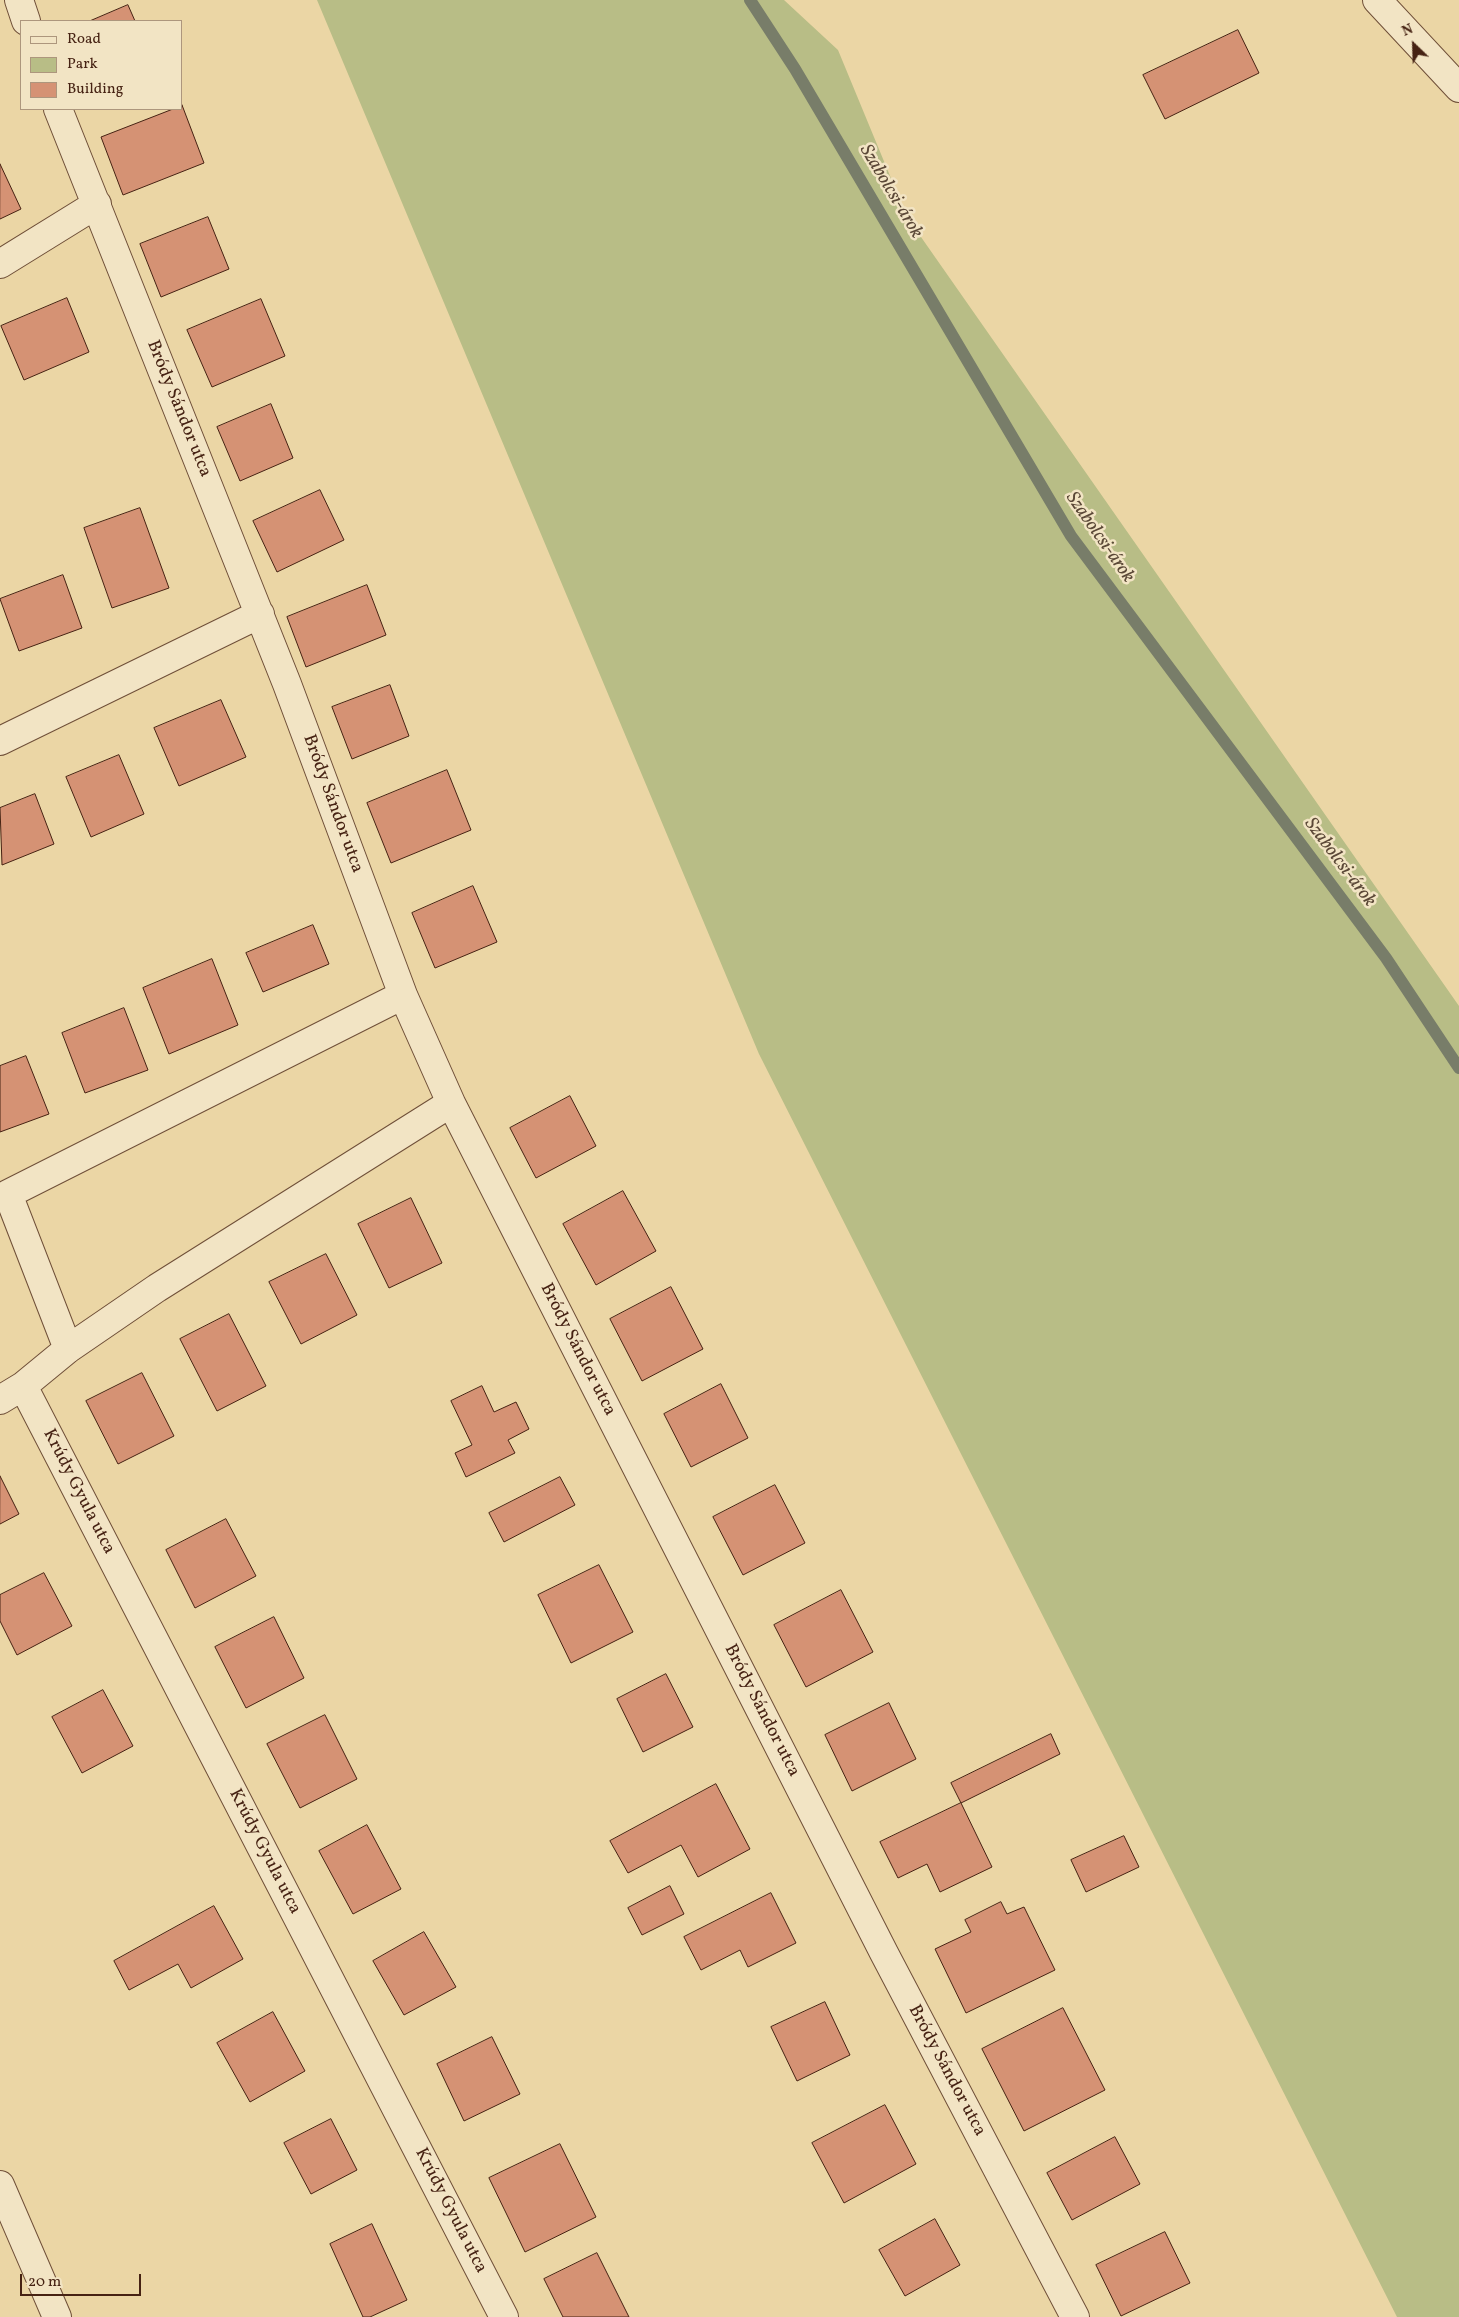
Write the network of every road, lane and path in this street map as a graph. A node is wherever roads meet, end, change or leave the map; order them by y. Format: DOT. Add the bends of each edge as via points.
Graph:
graph roads {
  1 [pos="18,0"];
  2 [pos="1377,0"];
  3 [pos="26,20"];
  4 [pos="1459,88"];
  5 [pos="58,110"];
  6 [pos="97,204"];
  7 [pos="0,264"];
  8 [pos="260,614"];
  9 [pos="0,741"];
  10 [pos="403,995"];
  11 [pos="451,1103"];
  12 [pos="68,1349"];
  13 [pos="23,1386"];
  14 [pos="0,1400"];
  15 [pos="0,2184"];
  16 [pos="56,2317"];
  17 [pos="504,2317"];
  18 [pos="1075,2317"];
  1 -- 3 [label="street"];
  2 -- 4 [label="street"];
  5 -- 6 [label="street, Bródy Sándor utca"];
  6 -- 7 [label="street"];
  6 -- 8 [label="street, Bródy Sándor utca"];
  8 -- 9 [label="street"];
  8 -- 10 [label="street, Bródy Sándor utca"];
  10 -- 11 [label="street, Bródy Sándor utca"];
  10 -- 12 [label="street" via="8,1194"];
  11 -- 12 [label="street" via="157,1288"];
  11 -- 18 [label="street, Bródy Sándor utca" via="884,1953"];
  12 -- 13 [label="street"];
  13 -- 14 [label="street"];
  13 -- 17 [label="street, Krúdy Gyula utca"];
  15 -- 16 [label="street"];
}
